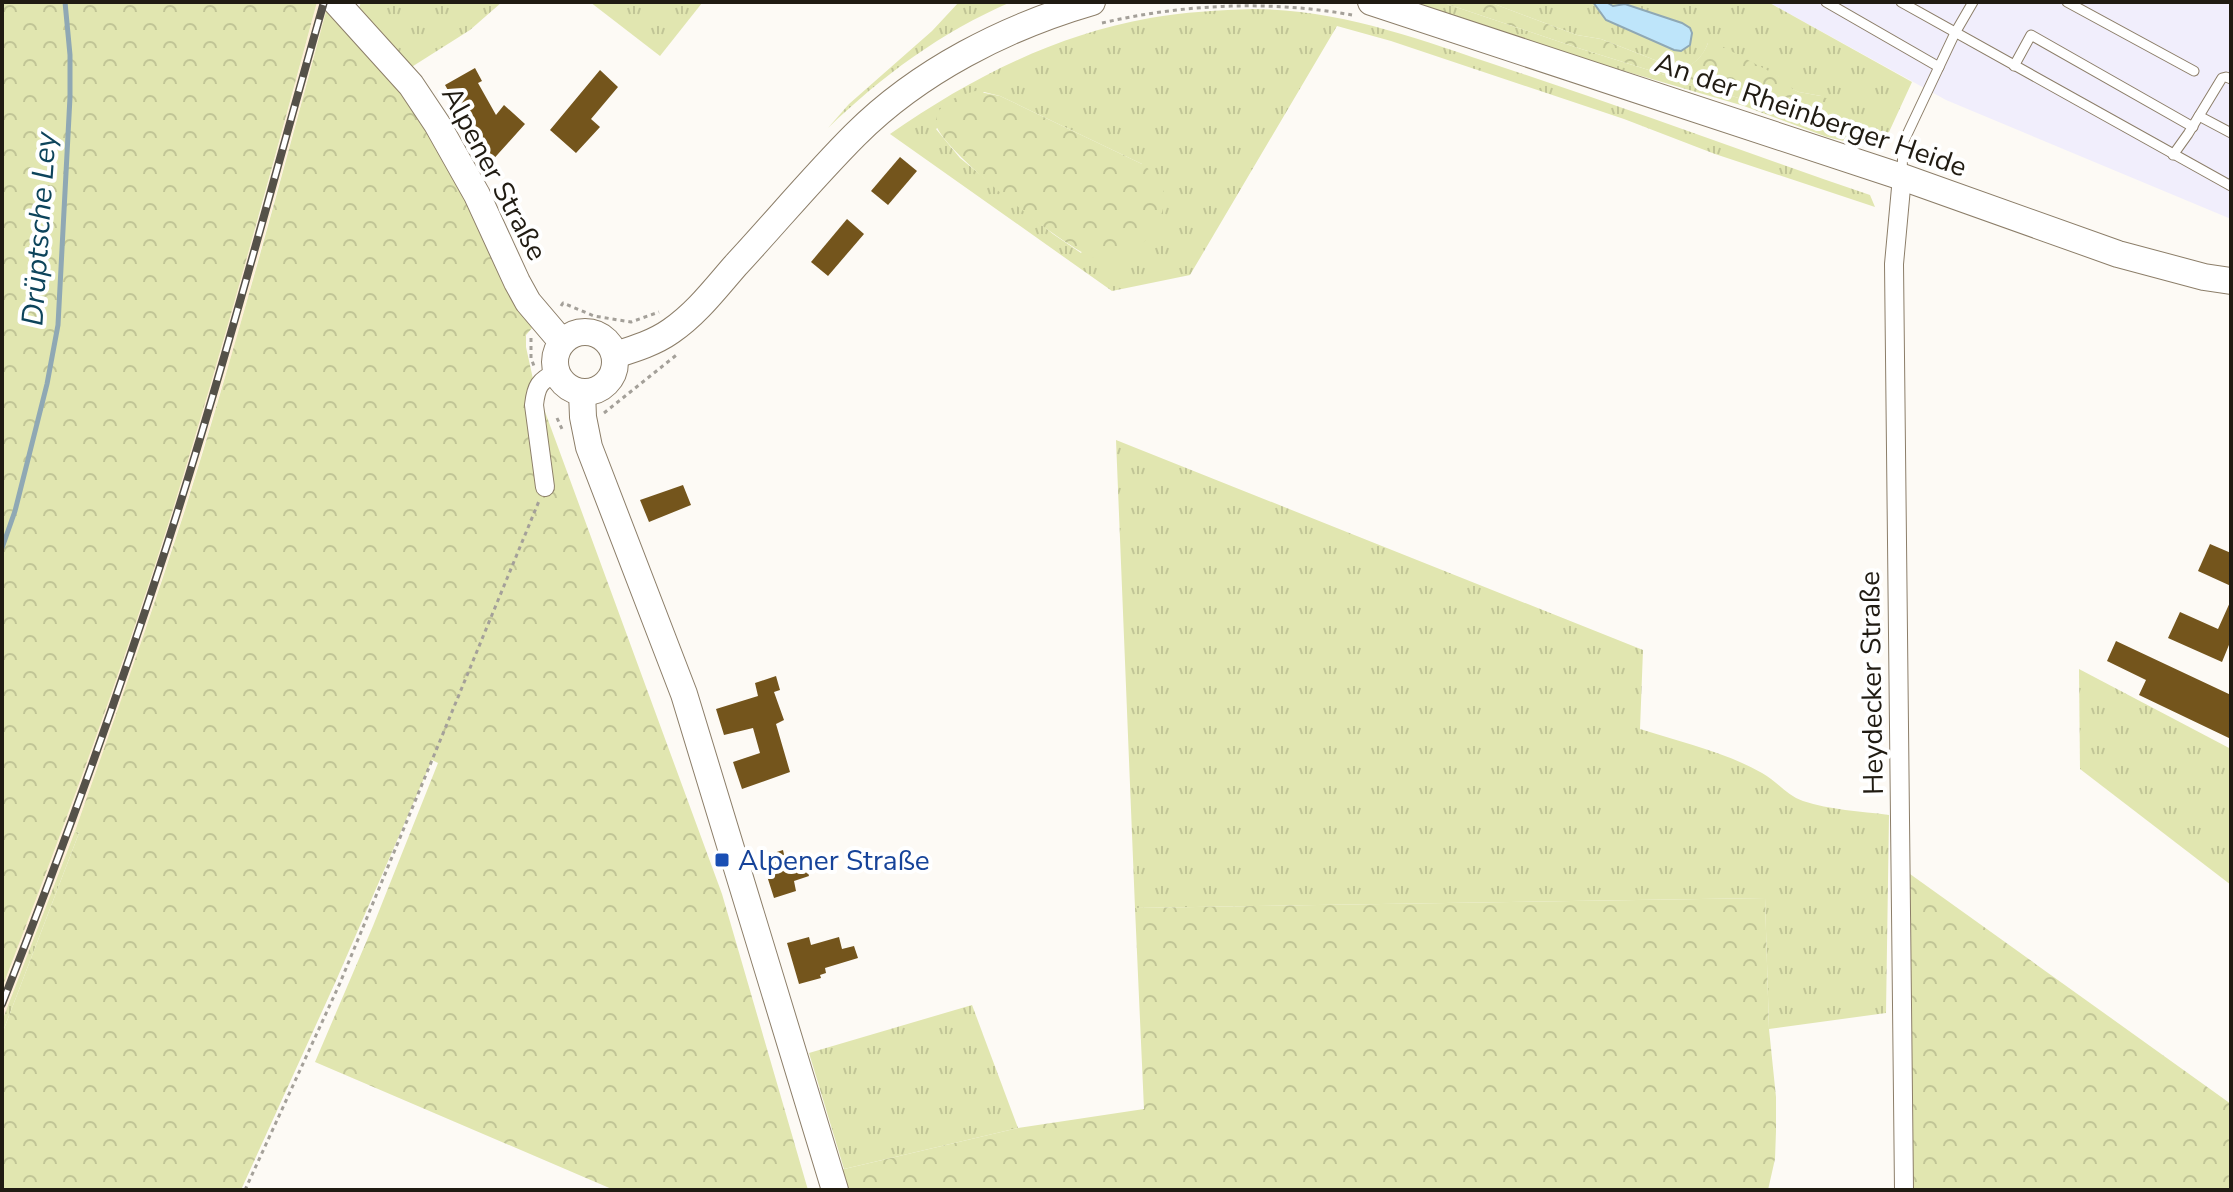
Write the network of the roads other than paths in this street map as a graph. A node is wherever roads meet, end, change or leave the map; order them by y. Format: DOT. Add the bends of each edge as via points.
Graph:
graph roads {
  1 [pos="336,2"];
  2 [pos="1826,2"];
  3 [pos="1901,2"];
  4 [pos="1973,2"];
  5 [pos="2067,2"];
  6 [pos="1366,10"];
  7 [pos="1096,12"];
  8 [pos="1955,33"];
  9 [pos="2014,66"];
  10 [pos="1939,67"];
  11 [pos="2194,71"];
  12 [pos="2231,79"];
  13 [pos="2199,116"];
  14 [pos="2193,127"];
  15 [pos="2231,133"];
  16 [pos="2173,155"];
  17 [pos="1902,177"];
  18 [pos="2231,186"];
  19 [pos="2231,281"];
  20 [pos="554,333"];
  21 [pos="615,355"];
  22 [pos="548,378"];
  23 [pos="582,405"];
  24 [pos="545,487"];
  25 [pos="835,1190"];
  26 [pos="1904,1190"];
  1 -- 20 [label="street, Alpener Straße" via="411,85 437,124 517,282"];
  2 -- 10 [label="lane"];
  3 -- 8 [label="lane"];
  4 -- 8 [label="lane"];
  5 -- 11 [label="lane"];
  6 -- 17 [label="street, An der Rheinberger Heide"];
  7 -- 21 [label="street" via="1038,20 984,45 892,102 838,153 691,315 656,340"];
  8 -- 9 [label="lane"];
  8 -- 10 [label="lane"];
  9 -- 14 [label="lane" via="2031,35"];
  9 -- 16 [label="lane"];
  10 -- 17 [label="lane" via="1903,143"];
  12 -- 13 [label="lane" via="2222,78"];
  13 -- 14 [label="lane"];
  13 -- 15 [label="lane"];
  14 -- 16 [label="lane"];
  16 -- 18 [label="lane"];
  17 -- 19 [label="street, An der Rheinberger Heide" via="2118,254"];
  17 -- 26 [label="street, Heydecker Straße" via="1894,264"];
  20 -- 21 [label="street" via="596,333"];
  20 -- 22 [label="street" via="555,357"];
  21 -- 23 [label="street" via="608,382"];
  22 -- 23 [label="street" via="567,386"];
  22 -- 24 [label="street" via="536,392 534,405"];
  23 -- 25 [label="street" via="589,447 684,694"];
}
